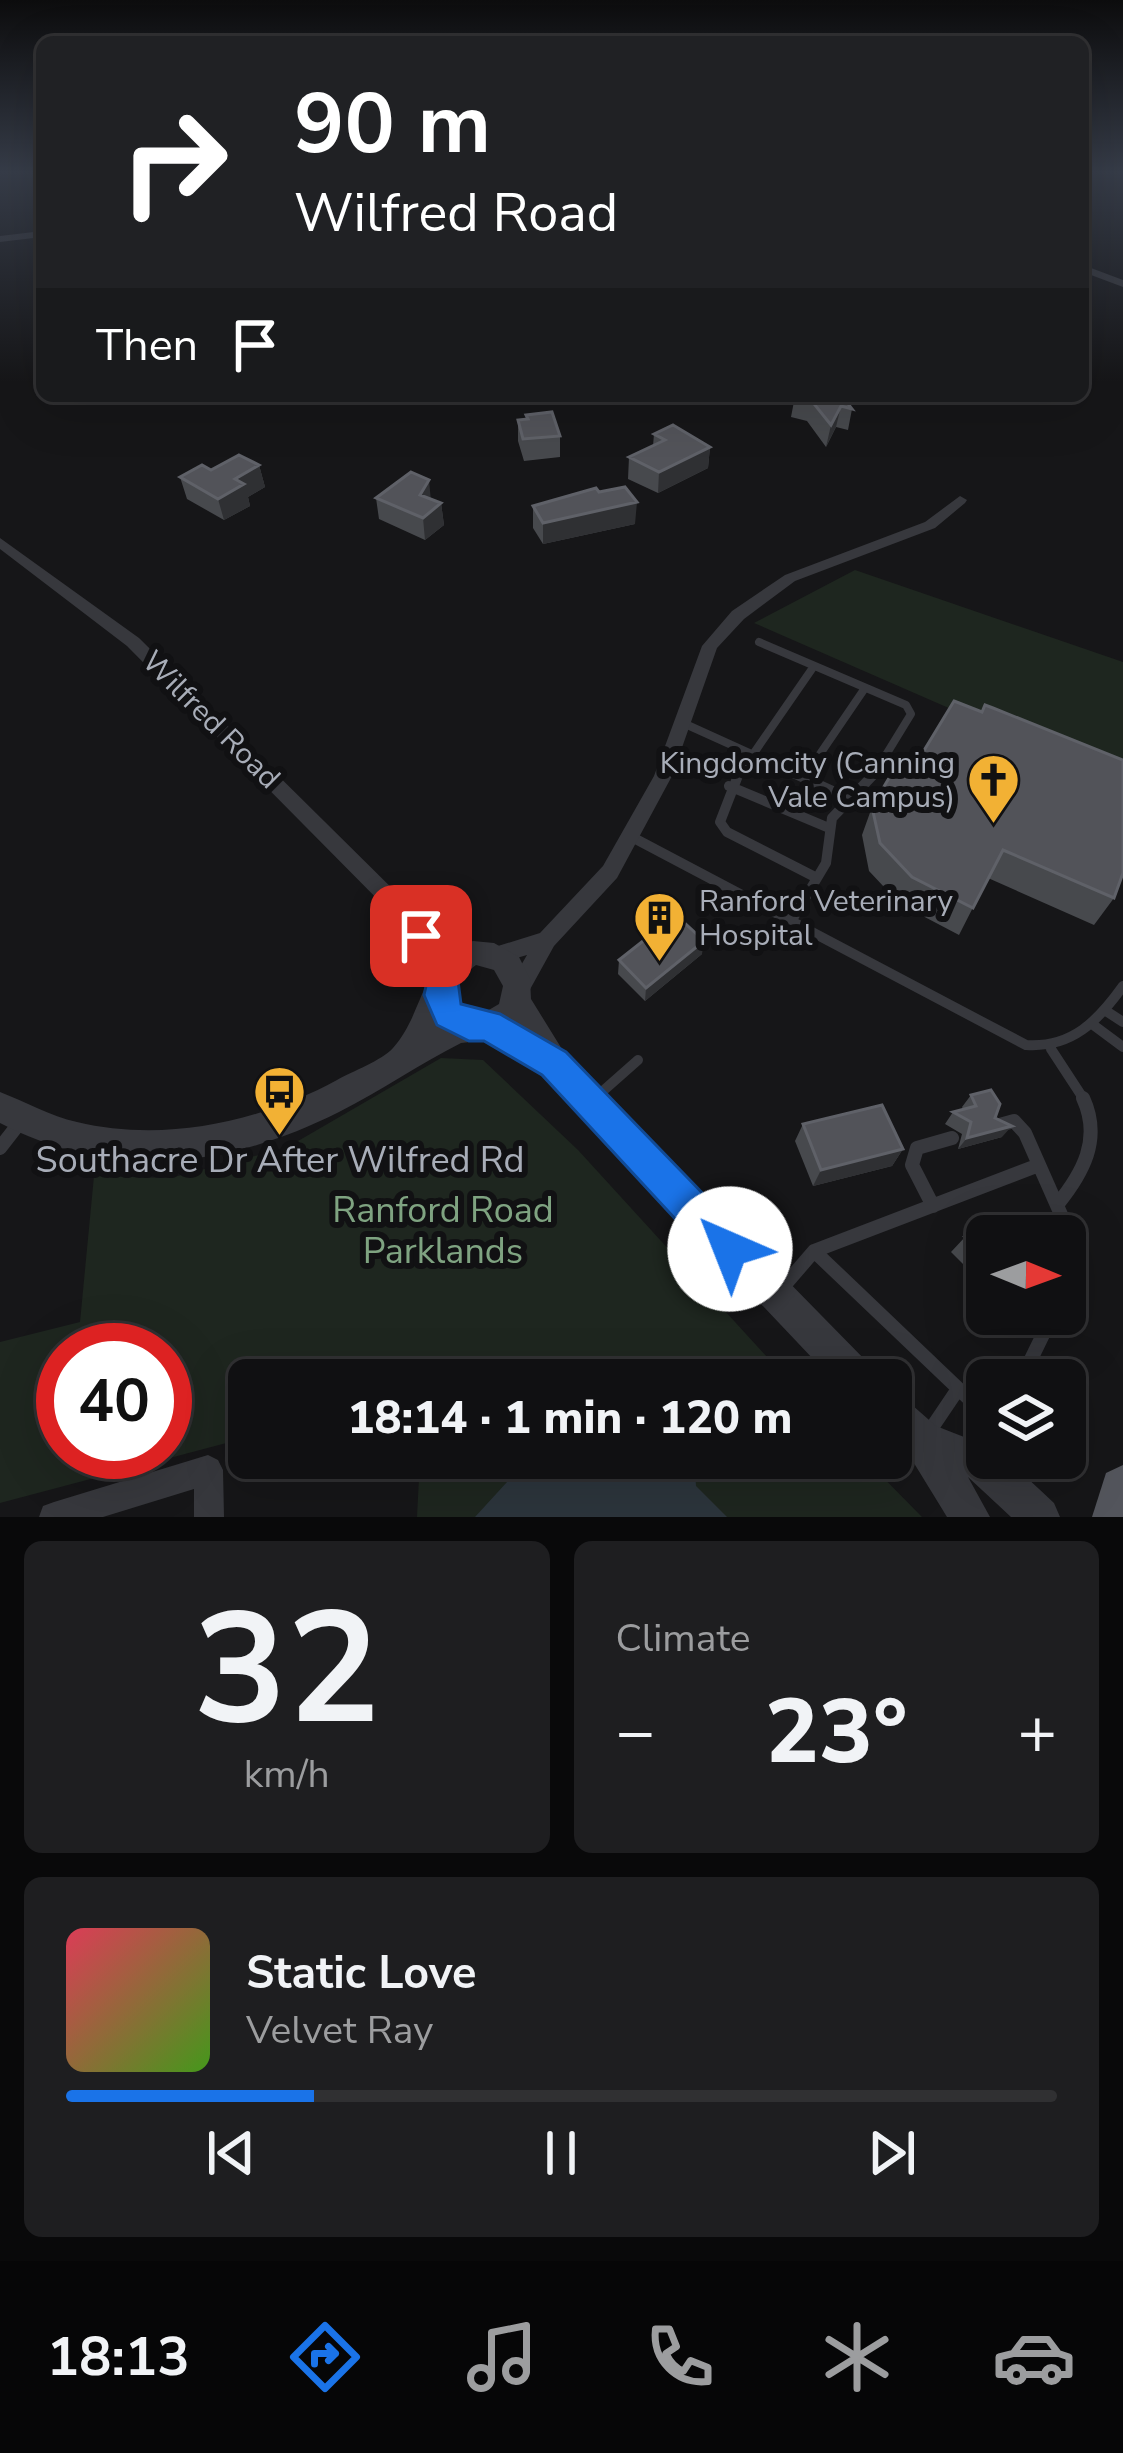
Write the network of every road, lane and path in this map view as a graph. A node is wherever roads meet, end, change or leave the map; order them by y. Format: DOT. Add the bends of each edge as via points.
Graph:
graph roads {
  1 [pos="1089,270"];
  2 [pos="1123,284"];
  3 [pos="960,500"];
  4 [pos="0,542"];
  5 [pos="759,643"];
  6 [pos="814,666"];
  7 [pos="865,688"];
  8 [pos="683,723"];
  9 [pos="749,752"];
  10 [pos="804,778"];
  11 [pos="729,786"];
  12 [pos="847,797"];
  13 [pos="829,829"];
  14 [pos="630,836"];
  15 [pos="817,878"];
  16 [pos="407,916"];
  17 [pos="792,920"];
  18 [pos="547,940"];
  19 [pos="485,956"];
  20 [pos="442,985"];
  21 [pos="1123,986"];
  22 [pos="518,994"];
  23 [pos="1106,1011"];
  24 [pos="1123,1022"];
  25 [pos="1092,1024"];
  26 [pos="478,1025"];
  27 [pos="1123,1047"];
  28 [pos="1051,1049"];
  29 [pos="407,1051"];
  30 [pos="638,1060"];
  31 [pos="554,1064"];
  32 [pos="591,1102"];
  33 [pos="11,1114"];
  34 [pos="996,1126"];
  35 [pos="952,1138"];
  36 [pos="0,1148"];
  37 [pos="1039,1165"];
  38 [pos="1057,1204"];
  39 [pos="933,1206"];
  40 [pos="1062,1215"];
  41 [pos="814,1251"];
  42 [pos="775,1296"];
  43 [pos="839,1359"];
  44 [pos="956,1392"];
  45 [pos="966,1400"];
  46 [pos="912,1431"];
  47 [pos="923,1442"];
  48 [pos="1123,1490"];
  49 [pos="54,1517"];
  50 [pos="209,1517"];
  51 [pos="970,1517"];
  52 [pos="1040,1517"];
  53 [pos="1117,1517"];
  1 -- 2 [label="street"];
  3 -- 8 [label="street" via="930,525 766,592 710,646"];
  4 -- 16 [label="street, Wilfred Road" via="133,641"];
  5 -- 6 [label="lane"];
  6 -- 7 [label="lane"];
  6 -- 9 [label="lane"];
  7 -- 10 [label="lane"];
  7 -- 12 [label="lane" via="911,714 866,787"];
  8 -- 9 [label="lane"];
  8 -- 14 [label="street"];
  9 -- 10 [label="lane"];
  9 -- 11 [label="lane"];
  10 -- 12 [label="lane"];
  11 -- 13 [label="lane"];
  11 -- 15 [label="lane" via="721,827"];
  12 -- 13 [label="lane"];
  13 -- 15 [label="lane"];
  14 -- 17 [label="lane"];
  14 -- 18 [label="street" via="594,894"];
  15 -- 17 [label="lane"];
  16 -- 19 [label="street, Wilfred Road"];
  16 -- 20 [label="street, Wilfred Road"];
  17 -- 28 [label="lane" via="1026,1045"];
  18 -- 19 [label="street"];
  18 -- 22 [label="street"];
  19 -- 20 [label="street"];
  19 -- 22 [label="street, Wilfred Road" via="512,967"];
  20 -- 26 [label="street, Wilfred Road" via="449,1014"];
  20 -- 29 [label="street"];
  21 -- 23 [label="lane"];
  22 -- 26 [label="street"];
  22 -- 31 [label="street, Wilfred Road"];
  23 -- 24 [label="lane"];
  23 -- 25 [label="lane"];
  25 -- 27 [label="lane"];
  25 -- 28 [label="lane"];
  26 -- 29 [label="street"];
  26 -- 31 [label="street, Wilfred Road"];
  28 -- 38 [label="lane" via="1083,1087 1092,1126 1081,1178"];
  29 -- 33 [label="street" via="301,1113 208,1141 83,1142"];
  30 -- 32 [label="lane"];
  31 -- 32 [label="street, Wilfred Road"];
  32 -- 42 [label="street, Wilfred Road"];
  33 -- 36 [label="lane"];
  34 -- 37 [label="lane" via="1014,1121"];
  35 -- 39 [label="lane" via="917,1148 912,1165"];
  37 -- 38 [label="lane"];
  37 -- 39 [label="lane"];
  38 -- 40 [label="lane"];
  39 -- 41 [label="lane"];
  41 -- 42 [label="lane"];
  41 -- 44 [label="lane"];
  42 -- 43 [label="street, Wilfred Road"];
  44 -- 45 [label="lane"];
  44 -- 47 [label="lane"];
  46 -- 47 [label="street"];
  47 -- 51 [label="street"];
  47 -- 52 [label="street" via="984,1464"];
  48 -- 53 [label="main road"];
  49 -- 50 [label="street" via="208,1470"];
}
